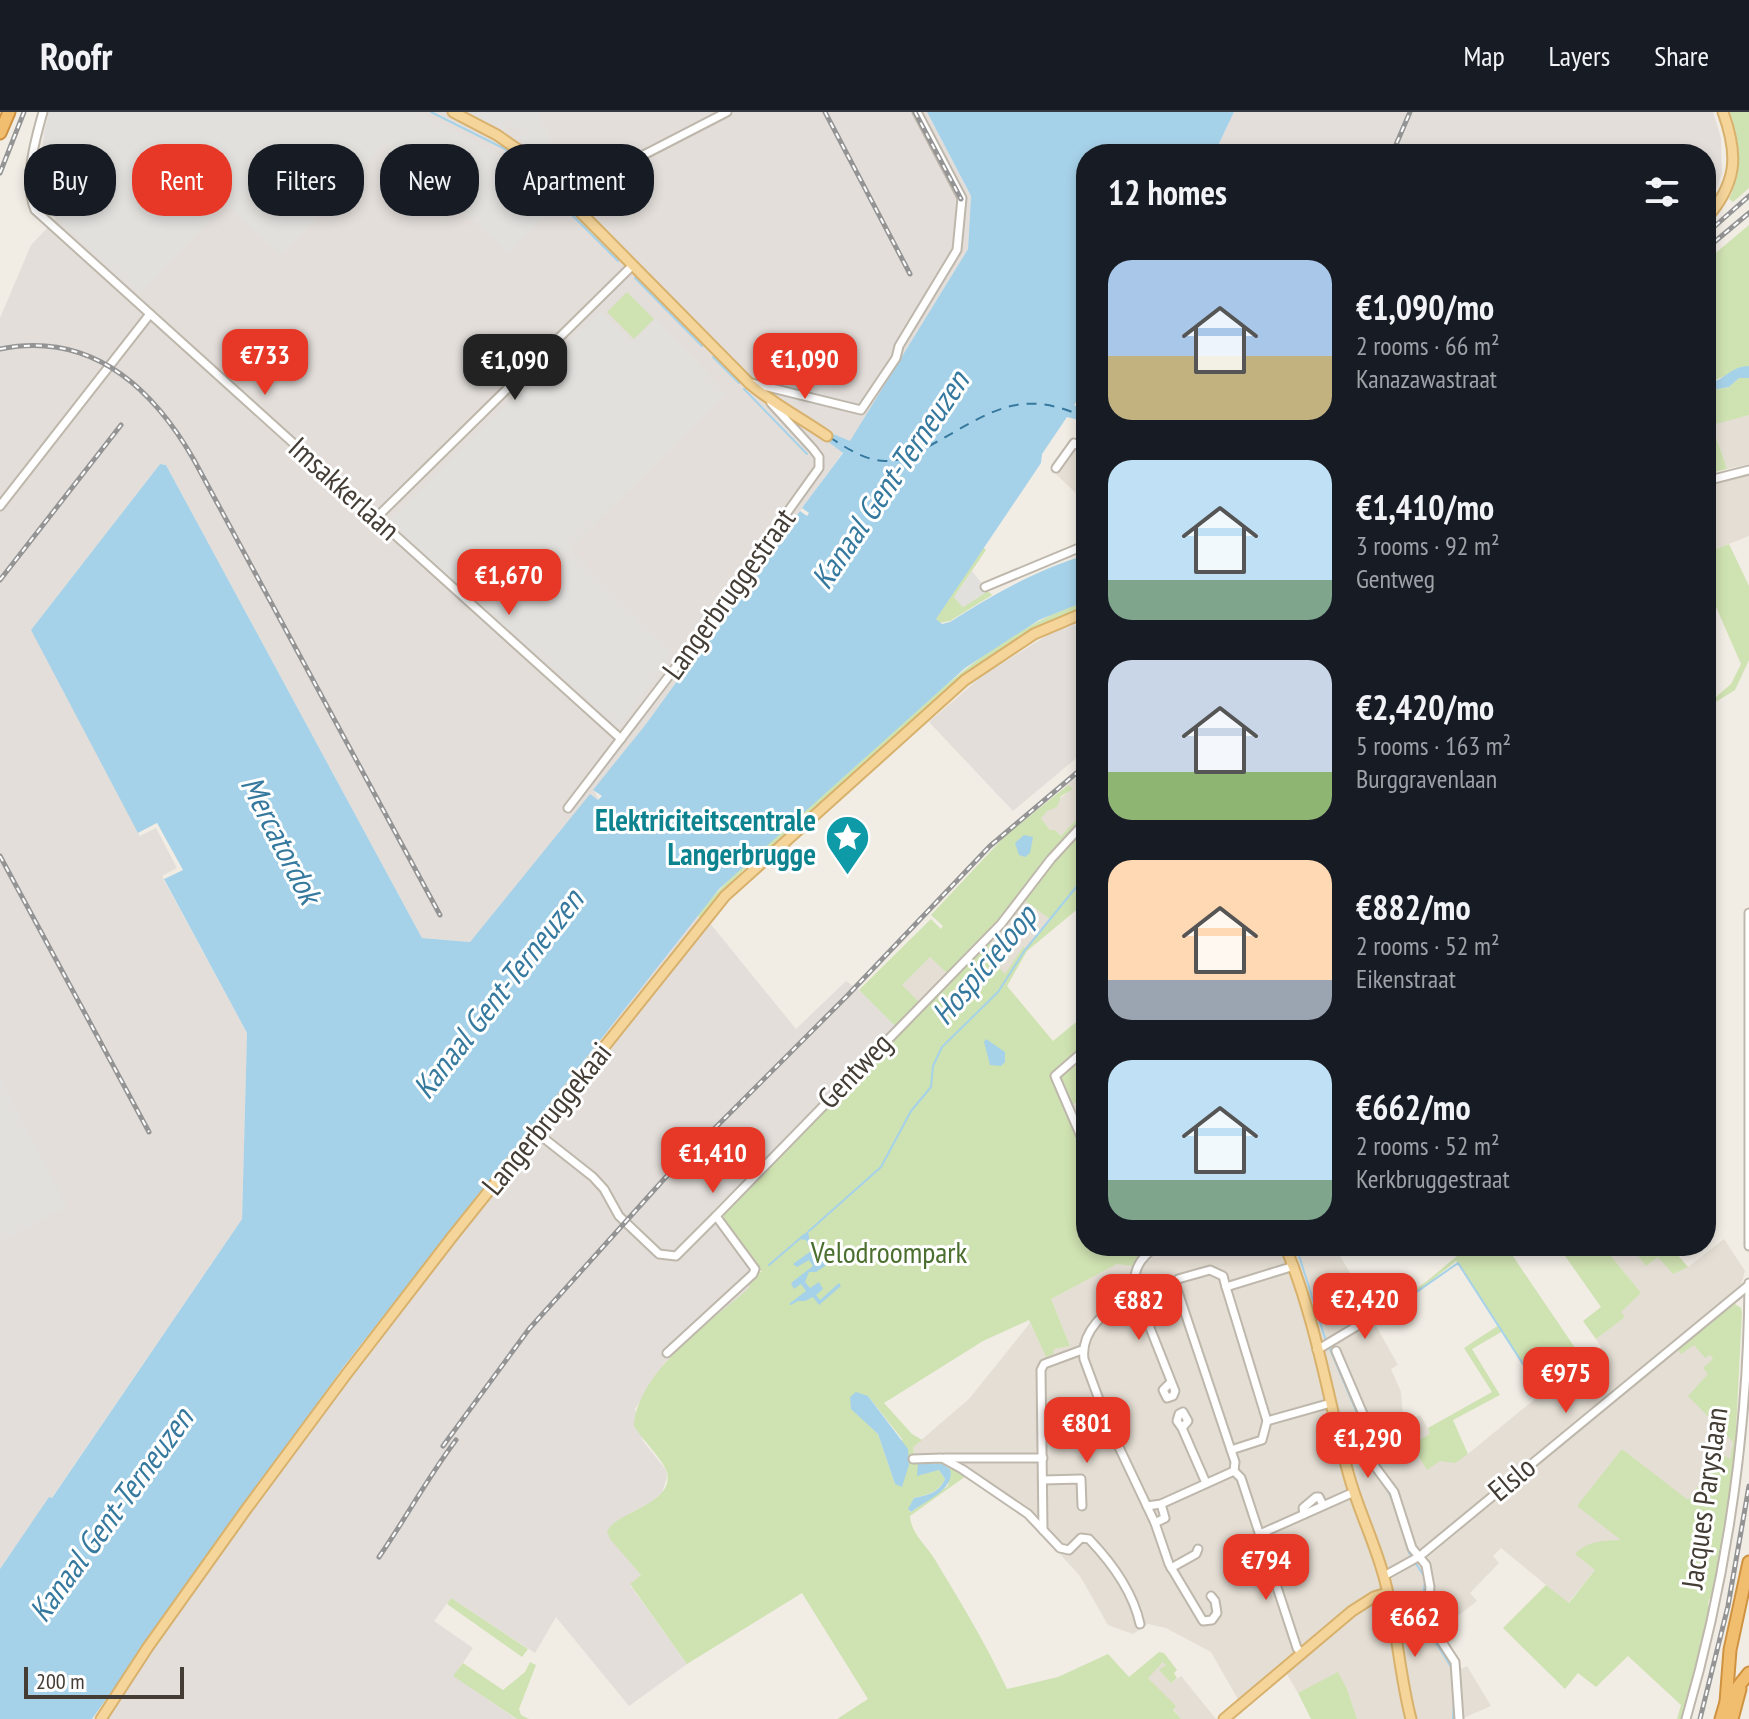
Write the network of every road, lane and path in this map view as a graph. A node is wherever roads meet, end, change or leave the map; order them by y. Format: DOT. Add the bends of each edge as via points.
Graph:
graph roads {
  1 [pos="6,112"];
  2 [pos="43,112"];
  3 [pos="453,112"];
  4 [pos="727,112"];
  5 [pos="917,112"];
  6 [pos="1723,112"];
  7 [pos="0,120"];
  8 [pos="0,133"];
  9 [pos="510,144"];
  10 [pos="654,150"];
  11 [pos="1716,206"];
  12 [pos="584,216"];
  13 [pos="633,265"];
  14 [pos="150,314"];
  15 [pos="749,383"];
  16 [pos="765,397"];
  17 [pos="827,436"];
  18 [pos="1076,444"];
  19 [pos="1056,468"];
  20 [pos="1749,470"];
  21 [pos="1716,478"];
  22 [pos="0,506"];
  23 [pos="376,518"];
  24 [pos="1076,549"];
  25 [pos="985,587"];
  26 [pos="1076,616"];
  27 [pos="621,739"];
  28 [pos="568,808"];
  29 [pos="1076,832"];
  30 [pos="1749,913"];
  31 [pos="1076,1058"];
  32 [pos="1076,1125"];
  33 [pos="536,1132"];
  34 [pos="716,1216"];
  35 [pos="1749,1246"];
  36 [pos="1146,1256"];
  37 [pos="1290,1256"];
  38 [pos="1294,1266"];
  39 [pos="1749,1284"];
  40 [pos="1226,1287"];
  41 [pos="1133,1292"];
  42 [pos="1397,1302"];
  43 [pos="1327,1347"];
  44 [pos="1082,1350"];
  45 [pos="667,1353"];
  46 [pos="1171,1382"];
  47 [pos="1331,1403"];
  48 [pos="1267,1421"];
  49 [pos="1182,1428"];
  50 [pos="1231,1450"];
  51 [pos="942,1458"];
  52 [pos="1043,1458"];
  53 [pos="913,1459"];
  54 [pos="1234,1471"];
  55 [pos="1043,1480"];
  56 [pos="1206,1483"];
  57 [pos="1354,1492"];
  58 [pos="1161,1504"];
  59 [pos="1043,1506"];
  60 [pos="1082,1506"];
  61 [pos="1147,1506"];
  62 [pos="1028,1514"];
  63 [pos="1155,1523"];
  64 [pos="1043,1530"];
  65 [pos="1260,1534"];
  66 [pos="1198,1549"];
  67 [pos="1416,1559"];
  68 [pos="1749,1562"];
  69 [pos="1171,1568"];
  70 [pos="1384,1576"];
  71 [pos="1387,1593"];
  72 [pos="1211,1596"];
  73 [pos="1140,1624"];
  74 [pos="1301,1653"];
  75 [pos="1749,1673"];
  76 [pos="1741,1686"];
  77 [pos="1726,1702"];
  78 [pos="101,1719"];
  79 [pos="1224,1719"];
  80 [pos="1411,1719"];
  81 [pos="1459,1719"];
  82 [pos="1686,1719"];
  83 [pos="1721,1719"];
  84 [pos="1732,1719"];
  1 -- 7 [label="highway"];
  1 -- 8 [label="highway"];
  2 -- 14 [label="street, Imsakkerlaan" via="30,196 35,210"];
  3 -- 9 [label="main road, Langerbruggestraat"];
  4 -- 10 [label="street"];
  5 -- 15 [label="street" via="962,198 957,250 896,358 861,410"];
  6 -- 11 [label="main road" via="1733,168"];
  12 -- 13 [label="main road, Langerbruggestraat"];
  13 -- 15 [label="main road, Langerbruggestraat"];
  13 -- 23 [label="street"];
  14 -- 22 [label="street"];
  14 -- 23 [label="street, Imsakkerlaan"];
  15 -- 16 [label="main road, Langerbruggestraat"];
  16 -- 17 [label="main road"];
  16 -- 27 [label="street, Langerbruggestraat" via="813,449 819,468"];
  18 -- 19 [label="street"];
  20 -- 21 [label="street"];
  23 -- 27 [label="street, Imsakkerlaan"];
  24 -- 25 [label="street"];
  26 -- 33 [label="main road, Langerbruggekaai" via="1034,634 965,680 752,869 715,907"];
  27 -- 28 [label="street, Langerbruggestraat"];
  29 -- 34 [label="street, Gentweg" via="1001,924"];
  30 -- 35 [label="street"];
  31 -- 32 [label="street" via="1055,1076"];
  33 -- 34 [label="street, Gentweg" via="593,1177 619,1216 659,1254 676,1256"];
  33 -- 78 [label="main road, Langerbruggekaai" via="253,1499"];
  34 -- 45 [label="street" via="755,1269"];
  36 -- 41 [label="street" via="1137,1265"];
  37 -- 38 [label="main road"];
  38 -- 40 [label="street"];
  38 -- 43 [label="main road"];
  39 -- 67 [label="street, Elslo"];
  39 -- 82 [label="street, Jacques Paryslaan" via="1743,1408 1729,1531"];
  40 -- 48 [label="street"];
  40 -- 50 [label="street" via="1223,1276 1210,1270 1175,1283"];
  41 -- 44 [label="street" via="1086,1333"];
  41 -- 46 [label="street"];
  42 -- 43 [label="street"];
  43 -- 47 [label="main road"];
  43 -- 67 [label="street" via="1363,1414 1368,1457 1394,1492"];
  44 -- 52 [label="street" via="1044,1364 1041,1370"];
  44 -- 61 [label="street" via="1108,1424"];
  47 -- 48 [label="street"];
  47 -- 57 [label="main road"];
  48 -- 50 [label="street" via="1262,1440"];
  49 -- 56 [label="street"];
  50 -- 54 [label="street"];
  51 -- 52 [label="street"];
  51 -- 53 [label="street"];
  51 -- 62 [label="street"];
  52 -- 55 [label="street"];
  54 -- 56 [label="street"];
  54 -- 65 [label="street"];
  55 -- 59 [label="street"];
  55 -- 60 [label="street" via="1081,1479"];
  56 -- 58 [label="street"];
  57 -- 65 [label="street"];
  57 -- 70 [label="main road"];
  58 -- 61 [label="street"];
  58 -- 63 [label="street" via="1165,1518"];
  59 -- 62 [label="street"];
  59 -- 64 [label="street"];
  61 -- 63 [label="street"];
  62 -- 64 [label="street"];
  63 -- 69 [label="street"];
  64 -- 73 [label="street" via="1065,1550 1081,1538 1089,1539 1108,1559"];
  65 -- 74 [label="street"];
  66 -- 69 [label="street"];
  67 -- 70 [label="street, Elslo"];
  67 -- 81 [label="street" via="1426,1565 1430,1578 1427,1619 1456,1667"];
  68 -- 77 [label="highway, Jacques Paryslaan" via="1730,1650"];
  69 -- 72 [label="street" via="1203,1621 1217,1613"];
  70 -- 71 [label="main road"];
  71 -- 74 [label="main road" via="1366,1601"];
  71 -- 80 [label="main road"];
  74 -- 79 [label="main road"];
  75 -- 76 [label="highway, Jacques Paryslaan"];
  76 -- 77 [label="highway, Jacques Paryslaan"];
  76 -- 84 [label="highway, Jacques Paryslaan"];
  77 -- 83 [label="highway, Jacques Paryslaan"];
}
